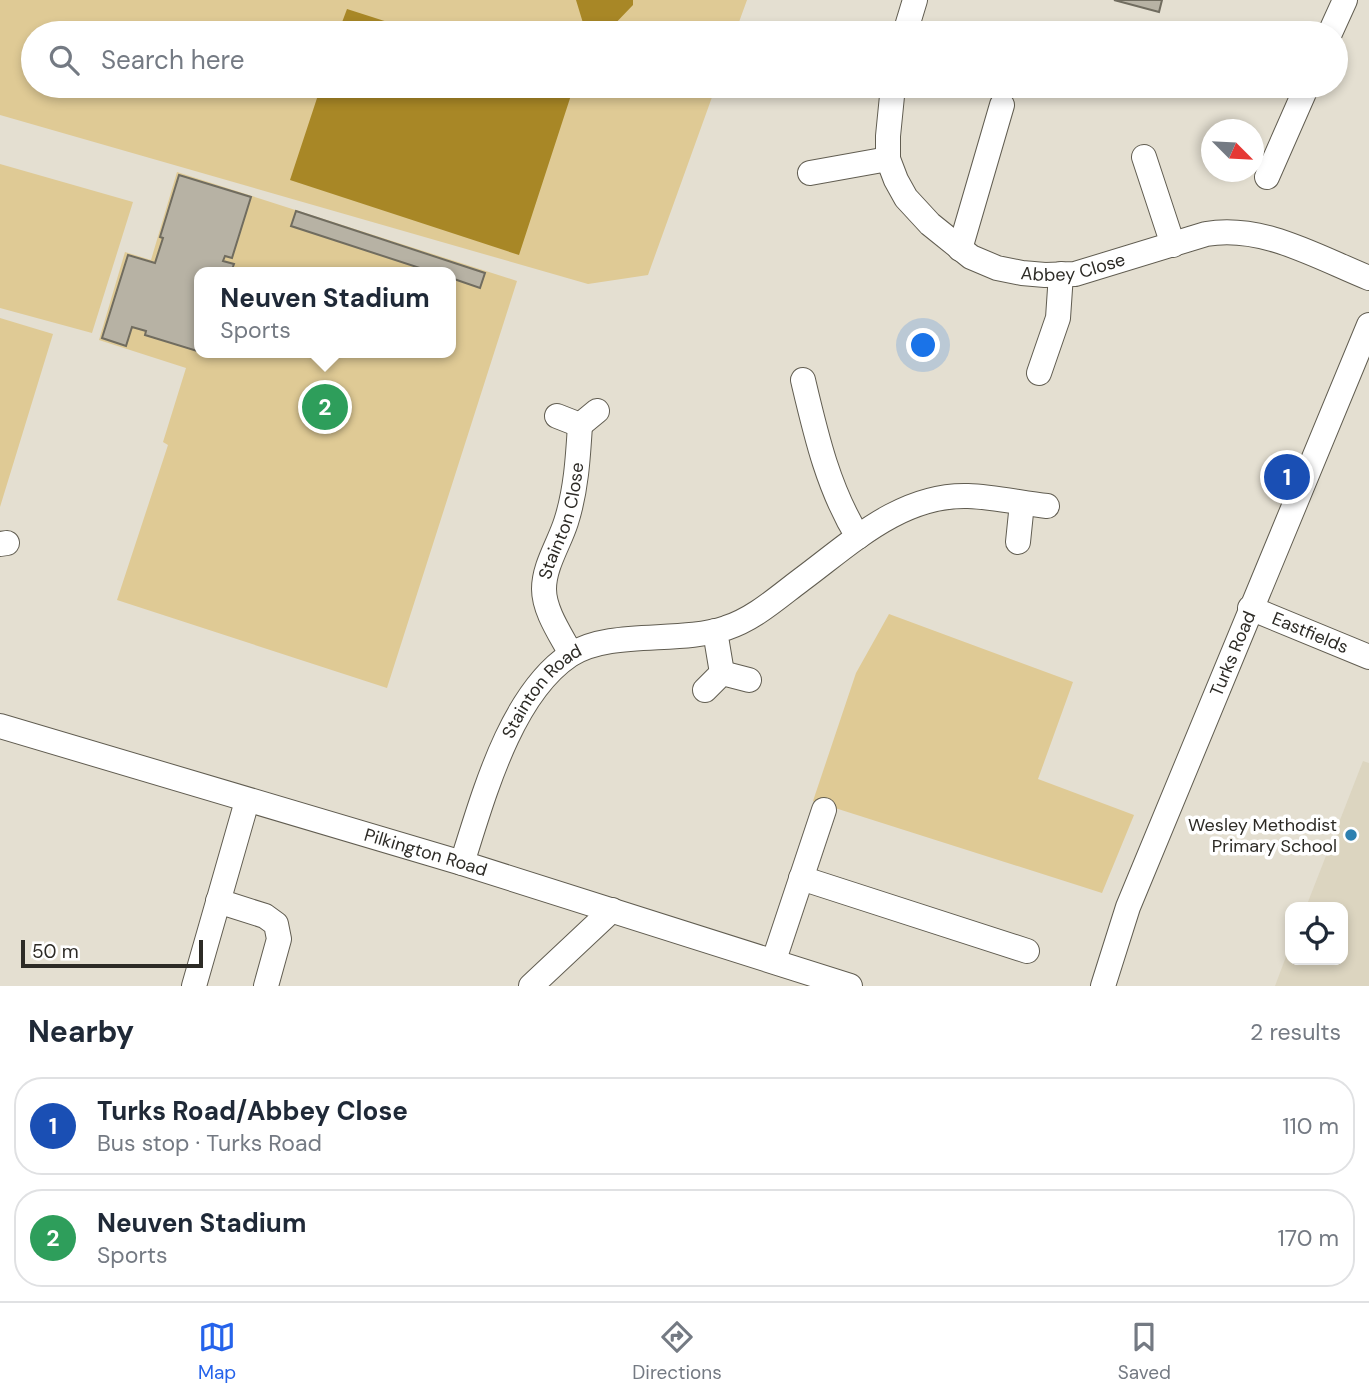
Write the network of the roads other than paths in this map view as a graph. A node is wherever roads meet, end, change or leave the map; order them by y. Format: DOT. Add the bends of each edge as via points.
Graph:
graph roads {
  1 [pos="915,0"];
  2 [pos="1345,0"];
  3 [pos="909,21"];
  4 [pos="1335,21"];
  5 [pos="891,98"];
  6 [pos="1302,98"];
  7 [pos="1002,105"];
  8 [pos="1144,157"];
  9 [pos="888,159"];
  10 [pos="810,173"];
  11 [pos="1267,177"];
  12 [pos="1173,245"];
  13 [pos="960,249"];
  14 [pos="1060,274"];
  15 [pos="1369,278"];
  16 [pos="1369,325"];
  17 [pos="1039,373"];
  18 [pos="803,380"];
  19 [pos="557,416"];
  20 [pos="858,537"];
  21 [pos="1018,542"];
  22 [pos="1250,608"];
  23 [pos="715,631"];
  24 [pos="571,654"];
  25 [pos="1369,657"];
  26 [pos="749,680"];
  27 [pos="0,726"];
  28 [pos="247,801"];
  29 [pos="824,810"];
  30 [pos="462,863"];
  31 [pos="802,878"];
  32 [pos="218,901"];
  33 [pos="612,910"];
  34 [pos="1027,951"];
  35 [pos="774,960"];
  36 [pos="194,986"];
  37 [pos="266,986"];
  38 [pos="531,986"];
  39 [pos="849,986"];
  40 [pos="1103,986"];
  1 -- 3 [label="street"];
  2 -- 4 [label="street"];
  5 -- 9 [label="street, Abbey Close"];
  6 -- 11 [label="street"];
  7 -- 13 [label="street"];
  8 -- 12 [label="street"];
  9 -- 10 [label="street"];
  9 -- 13 [label="street, Abbey Close" via="905,198"];
  12 -- 14 [label="street, Abbey Close"];
  12 -- 15 [label="street, Abbey Close" via="1225,231 1249,232"];
  13 -- 14 [label="street, Abbey Close" via="997,268"];
  14 -- 17 [label="street" via="1058,318"];
  16 -- 22 [label="street, Turks Road"];
  18 -- 20 [label="street" via="824,491"];
  19 -- 24 [label="street, Stainton Close" via="588,418 566,521 545,576 547,607"];
  20 -- 21 [label="street, Stainton Road" via="912,505 967,496 1034,505"];
  20 -- 23 [label="street, Stainton Road" via="757,613"];
  22 -- 25 [label="street, Eastfields"];
  22 -- 40 [label="street, Turks Road" via="1128,907"];
  23 -- 24 [label="street, Stainton Road" via="617,641"];
  23 -- 26 [label="street" via="713,681"];
  24 -- 30 [label="street, Stainton Road" via="535,691 511,729 493,767"];
  27 -- 28 [label="street, Pilkington Road"];
  28 -- 30 [label="street, Pilkington Road"];
  28 -- 32 [label="street"];
  29 -- 31 [label="street"];
  30 -- 33 [label="street, Pilkington Road"];
  31 -- 34 [label="street"];
  31 -- 35 [label="street"];
  32 -- 36 [label="street"];
  32 -- 37 [label="street" via="276,924 279,939"];
  33 -- 35 [label="street, Pilkington Road"];
  33 -- 38 [label="street"];
  35 -- 39 [label="street, Pilkington Road"];
}
